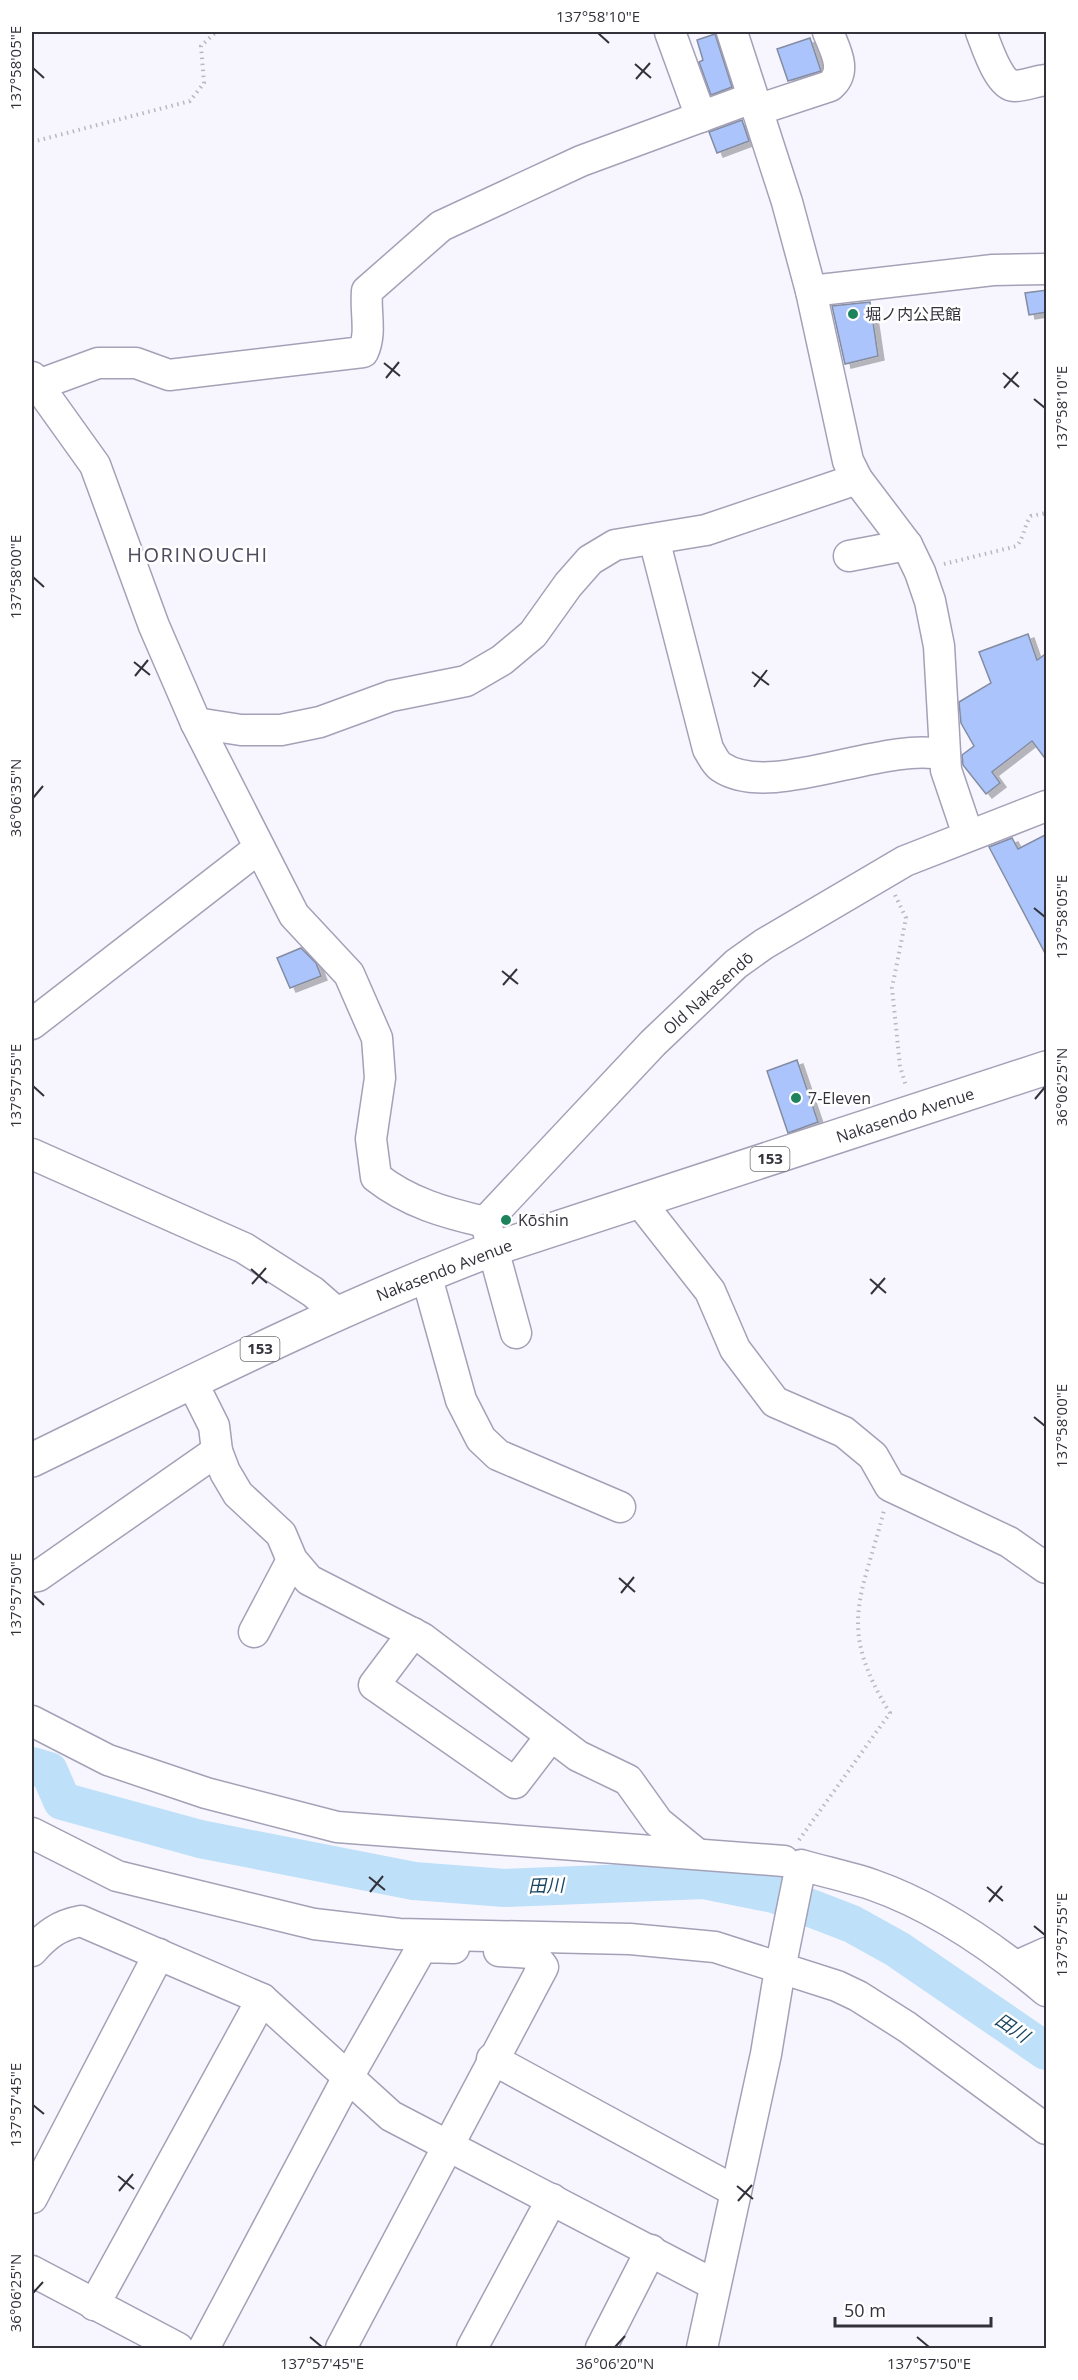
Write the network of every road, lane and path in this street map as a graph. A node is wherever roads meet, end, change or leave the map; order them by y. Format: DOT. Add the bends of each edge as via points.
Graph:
graph roads {
  1 [pos="216,32"];
  2 [pos="670,32"];
  3 [pos="732,32"];
  4 [pos="981,32"];
  5 [pos="834,33"];
  6 [pos="1047,80"];
  7 [pos="754,104"];
  8 [pos="701,117"];
  9 [pos="32,142"];
  10 [pos="1047,269"];
  11 [pos="812,291"];
  12 [pos="35,381"];
  13 [pos="857,479"];
  14 [pos="1047,513"];
  15 [pos="654,538"];
  16 [pos="907,545"];
  17 [pos="849,556"];
  18 [pos="920,572"];
  19 [pos="196,723"];
  20 [pos="945,755"];
  21 [pos="1047,806"];
  22 [pos="968,835"];
  23 [pos="259,848"];
  24 [pos="885,872"];
  25 [pos="32,1024"];
  26 [pos="1047,1068"];
  27 [pos="913,1112"];
  28 [pos="32,1154"];
  29 [pos="640,1202"];
  30 [pos="489,1235"];
  31 [pos="426,1274"];
  32 [pos="337,1313"];
  33 [pos="516,1333"];
  34 [pos="192,1382"];
  35 [pos="217,1451"];
  36 [pos="32,1460"];
  37 [pos="890,1486"];
  38 [pos="621,1507"];
  39 [pos="292,1560"];
  40 [pos="1047,1568"];
  41 [pos="32,1577"];
  42 [pos="254,1632"];
  43 [pos="413,1633"];
  44 [pos="32,1721"];
  45 [pos="551,1736"];
  46 [pos="32,1833"];
  47 [pos="696,1853"];
  48 [pos="795,1866"];
  49 [pos="32,1951"];
  50 [pos="1047,1953"];
  51 [pos="159,1954"];
  52 [pos="780,1966"];
  53 [pos="1017,1966"];
  54 [pos="1047,1990"];
  55 [pos="262,1999"];
  56 [pos="492,2059"];
  57 [pos="348,2077"];
  58 [pos="1047,2130"];
  59 [pos="447,2147"];
  60 [pos="735,2191"];
  61 [pos="32,2198"];
  62 [pos="552,2199"];
  63 [pos="651,2250"];
  64 [pos="32,2271"];
  65 [pos="715,2285"];
  66 [pos="94,2305"];
  67 [pos="178,2349"];
  68 [pos="204,2349"];
  69 [pos="341,2349"];
  70 [pos="472,2349"];
  71 [pos="601,2349"];
  72 [pos="702,2349"];
  1 -- 9 [label="path" via="201,46 204,83 190,101"];
  2 -- 8 [label="street"];
  3 -- 7 [label="street"];
  4 -- 6 [label="street" via="1006,83 1012,86"];
  5 -- 7 [label="street" via="840,66 837,80 830,86"];
  7 -- 8 [label="street"];
  7 -- 11 [label="street"];
  8 -- 12 [label="street" via="581,161 441,226 367,291 369,339 363,352 169,375 136,363 98,363"];
  10 -- 11 [label="street" via="993,270"];
  11 -- 13 [label="street" via="848,461"];
  12 -- 19 [label="street" via="95,465 154,626"];
  13 -- 15 [label="street" via="706,530"];
  13 -- 16 [label="street"];
  14 -- 18 [label="path" via="1031,516 1017,546"];
  15 -- 19 [label="street" via="615,546 590,560 533,634 502,660 466,681 391,696 320,722 281,730 241,730"];
  15 -- 20 [label="street" via="708,749 719,765 750,776 780,776 928,751"];
  16 -- 17 [label="street"];
  16 -- 18 [label="street"];
  18 -- 20 [label="street" via="939,646"];
  19 -- 23 [label="street"];
  20 -- 22 [label="street" via="946,770"];
  21 -- 22 [label="street, Old Nakasendō"];
  22 -- 24 [label="street, Old Nakasendō"];
  23 -- 25 [label="street"];
  23 -- 30 [label="street" via="294,915 350,974 377,1038 380,1078 371,1138 376,1177 420,1204"];
  24 -- 27 [label="path" via="906,918 892,988 900,1066"];
  24 -- 30 [label="street, Old Nakasendō" via="736,964 653,1043"];
  26 -- 27 [label="highway, Nakasendo Avenue / 153"];
  27 -- 29 [label="highway, Nakasendo Avenue / 153"];
  28 -- 32 [label="street" via="244,1248 313,1292"];
  29 -- 30 [label="highway, Nakasendo Avenue / 153"];
  29 -- 37 [label="street" via="710,1291 735,1349 775,1402 844,1432 873,1456"];
  30 -- 31 [label="highway, Nakasendo Avenue / 153"];
  30 -- 33 [label="street"];
  31 -- 32 [label="highway, Nakasendo Avenue / 153"];
  31 -- 38 [label="street" via="461,1400 481,1439 498,1455"];
  32 -- 34 [label="highway, Nakasendo Avenue / 153"];
  34 -- 35 [label="street" via="214,1426"];
  34 -- 36 [label="highway, Nakasendo Avenue / 153"];
  35 -- 39 [label="street" via="238,1494 280,1534"];
  35 -- 41 [label="street" via="105,1531"];
  37 -- 40 [label="street" via="1010,1542"];
  37 -- 48 [label="path" via="857,1605 858,1643 872,1684 890,1713"];
  39 -- 42 [label="street"];
  39 -- 43 [label="street" via="309,1580"];
  43 -- 45 [label="street"];
  43 -- 45 [label="street" via="374,1685 515,1783"];
  44 -- 47 [label="street" via="108,1760 206,1793 337,1827"];
  45 -- 47 [label="street" via="578,1756 628,1780 658,1822"];
  46 -- 52 [label="street" via="117,1876 314,1924 399,1934 630,1940 715,1947"];
  47 -- 48 [label="street"];
  48 -- 52 [label="street"];
  48 -- 53 [label="street" via="874,1886 938,1914"];
  49 -- 51 [label="street" via="63,1924 81,1921"];
  50 -- 53 [label="street"];
  51 -- 55 [label="street"];
  51 -- 61 [label="street"];
  52 -- 58 [label="street" via="858,1996 907,2027"];
  52 -- 60 [label="street" via="766,2054"];
  53 -- 54 [label="street"];
  55 -- 57 [label="street"];
  55 -- 66 [label="street"];
  56 -- 57 [label="street" via="543,1967 532,1953 422,1947"];
  56 -- 59 [label="street"];
  56 -- 60 [label="street"];
  57 -- 59 [label="street" via="391,2116"];
  57 -- 68 [label="street"];
  59 -- 62 [label="street"];
  59 -- 69 [label="street"];
  60 -- 65 [label="street"];
  62 -- 63 [label="street"];
  62 -- 70 [label="street"];
  63 -- 65 [label="street"];
  63 -- 71 [label="street"];
  64 -- 66 [label="street"];
  65 -- 72 [label="street"];
  66 -- 67 [label="street"];
}
